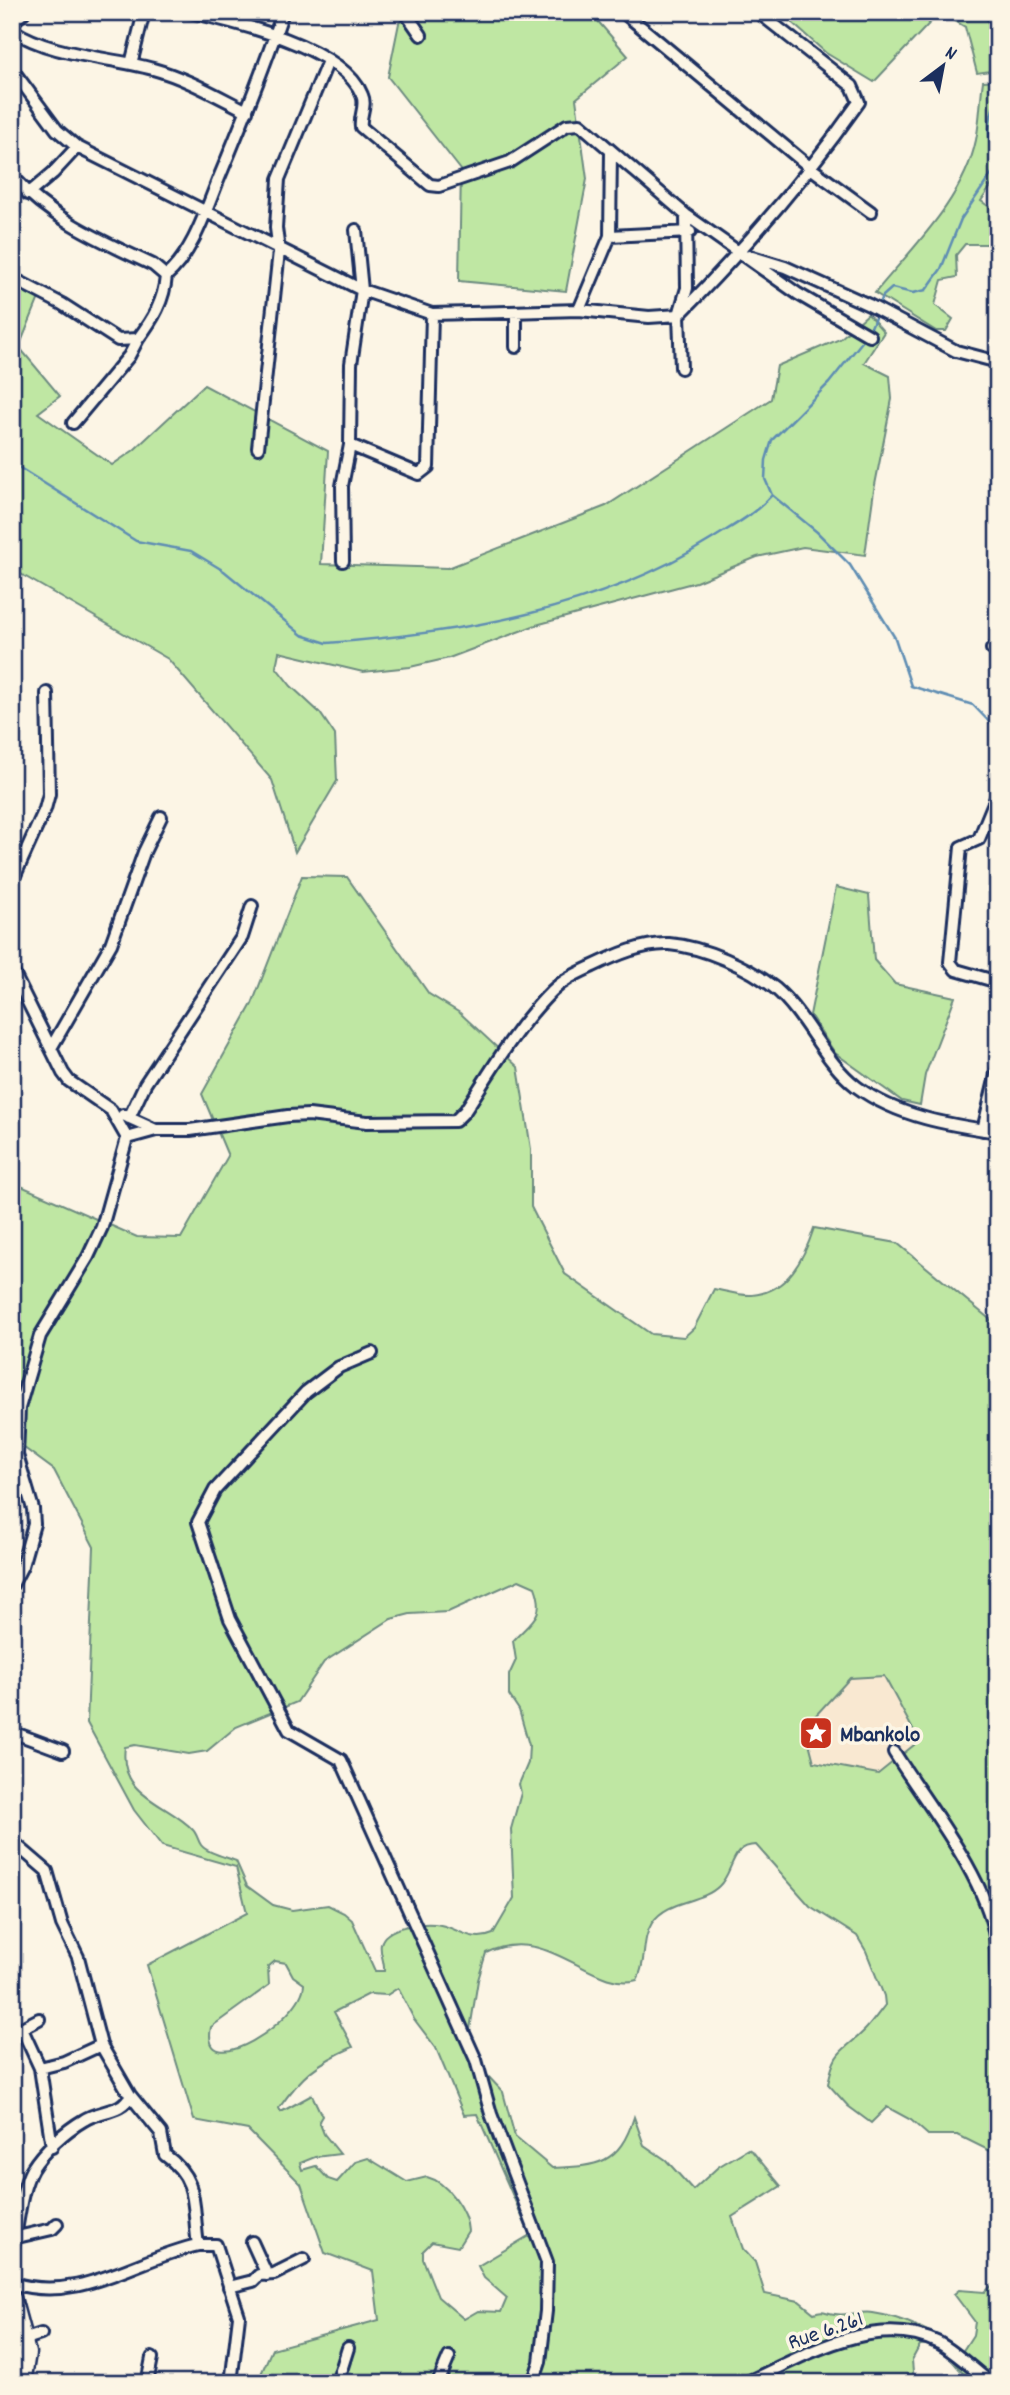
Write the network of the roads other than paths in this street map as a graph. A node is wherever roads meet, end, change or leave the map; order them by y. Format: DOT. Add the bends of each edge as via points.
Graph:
graph roads {
  1 [pos="24,12"];
  2 [pos="144,12"];
  3 [pos="190,12"];
  4 [pos="282,12"];
  5 [pos="405,12"];
  6 [pos="623,12"];
  7 [pos="758,12"];
  8 [pos="12,23"];
  9 [pos="12,30"];
  10 [pos="421,35"];
  11 [pos="275,36"];
  12 [pos="328,61"];
  13 [pos="131,64"];
  14 [pos="12,69"];
  15 [pos="247,111"];
  16 [pos="76,147"];
  17 [pos="611,152"];
  18 [pos="812,169"];
  19 [pos="12,176"];
  20 [pos="28,194"];
  21 [pos="871,212"];
  22 [pos="204,213"];
  23 [pos="686,215"];
  24 [pos="356,230"];
  25 [pos="688,232"];
  26 [pos="610,236"];
  27 [pos="279,251"];
  28 [pos="740,253"];
  29 [pos="166,276"];
  30 [pos="12,278"];
  31 [pos="362,290"];
  32 [pos="579,310"];
  33 [pos="432,314"];
  34 [pos="516,314"];
  35 [pos="679,315"];
  36 [pos="870,336"];
  37 [pos="138,339"];
  38 [pos="516,347"];
  39 [pos="998,362"];
  40 [pos="681,369"];
  41 [pos="73,423"];
  42 [pos="350,444"];
  43 [pos="258,448"];
  44 [pos="343,561"];
  45 [pos="47,693"];
  46 [pos="998,793"];
  47 [pos="160,817"];
  48 [pos="12,882"];
  49 [pos="252,906"];
  50 [pos="12,970"];
  51 [pos="998,982"];
  52 [pos="51,1048"];
  53 [pos="998,1068"];
  54 [pos="111,1110"];
  55 [pos="129,1118"];
  56 [pos="156,1130"];
  57 [pos="983,1130"];
  58 [pos="998,1132"];
  59 [pos="127,1138"];
  60 [pos="372,1353"];
  61 [pos="17,1455"];
  62 [pos="12,1474"];
  63 [pos="14,1578"];
  64 [pos="12,1731"];
  65 [pos="63,1751"];
  66 [pos="894,1752"];
  67 [pos="12,1841"];
  68 [pos="998,1984"];
  69 [pos="39,2019"];
  70 [pos="17,2031"];
  71 [pos="101,2045"];
  72 [pos="40,2068"];
  73 [pos="130,2095"];
  74 [pos="52,2147"];
  75 [pos="57,2224"];
  76 [pos="13,2238"];
  77 [pos="252,2242"];
  78 [pos="198,2245"];
  79 [pos="12,2249"];
  80 [pos="303,2259"];
  81 [pos="267,2275"];
  82 [pos="12,2283"];
  83 [pos="229,2287"];
  84 [pos="18,2314"];
  85 [pos="41,2334"];
  86 [pos="26,2346"];
  87 [pos="348,2348"];
  88 [pos="449,2357"];
  89 [pos="152,2358"];
  90 [pos="22,2383"];
  91 [pos="146,2383"];
  92 [pos="230,2383"];
  93 [pos="337,2383"];
  94 [pos="438,2383"];
  95 [pos="533,2383"];
  96 [pos="745,2383"];
  97 [pos="991,2383"];
  1 -- 8 [label="street"];
  2 -- 13 [label="street"];
  3 -- 11 [label="street"];
  4 -- 11 [label="street"];
  5 -- 10 [label="street"];
  6 -- 18 [label="street"];
  7 -- 18 [label="street" via="852,86 859,102"];
  9 -- 13 [label="street" via="64,51"];
  11 -- 12 [label="street"];
  11 -- 15 [label="street"];
  12 -- 17 [label="street" via="359,89 364,99 361,127 430,185 498,168 575,123 586,127"];
  12 -- 27 [label="street" via="279,179"];
  13 -- 15 [label="street" via="173,76"];
  14 -- 16 [label="street" via="57,130"];
  15 -- 22 [label="street"];
  16 -- 20 [label="street"];
  16 -- 22 [label="street"];
  17 -- 23 [label="street"];
  17 -- 26 [label="street"];
  18 -- 21 [label="street"];
  18 -- 28 [label="street"];
  19 -- 20 [label="street"];
  20 -- 29 [label="street" via="53,215 153,265"];
  22 -- 27 [label="street"];
  22 -- 29 [label="street" via="179,265"];
  23 -- 25 [label="street"];
  23 -- 28 [label="street"];
  24 -- 31 [label="street"];
  25 -- 26 [label="street"];
  25 -- 35 [label="street" via="687,288"];
  26 -- 32 [label="street"];
  27 -- 31 [label="street"];
  27 -- 43 [label="street"];
  28 -- 35 [label="street"];
  28 -- 36 [label="street"];
  28 -- 39 [label="street" via="785,267 869,305 956,351"];
  29 -- 37 [label="street" via="164,296"];
  30 -- 37 [label="street" via="62,303 118,340"];
  31 -- 33 [label="street"];
  31 -- 42 [label="street" via="351,364"];
  32 -- 34 [label="street"];
  32 -- 35 [label="street"];
  33 -- 34 [label="street"];
  33 -- 42 [label="street" via="428,467 419,474"];
  34 -- 38 [label="street"];
  35 -- 40 [label="street"];
  37 -- 41 [label="street" via="130,356"];
  42 -- 44 [label="street" via="342,486"];
  45 -- 48 [label="street" via="49,794"];
  46 -- 51 [label="street" via="979,839 961,847 950,962 956,970"];
  47 -- 52 [label="street" via="111,944"];
  49 -- 55 [label="street" via="242,937 145,1084"];
  50 -- 52 [label="street"];
  52 -- 54 [label="street" via="69,1081"];
  53 -- 57 [label="street"];
  54 -- 55 [label="street"];
  54 -- 59 [label="street"];
  55 -- 56 [label="street"];
  56 -- 57 [label="street" via="309,1115 367,1122 455,1121 525,1022 565,980 638,948 670,944 718,958 767,982 859,1089 915,1116"];
  56 -- 59 [label="street"];
  57 -- 58 [label="street"];
  59 -- 61 [label="street" via="95,1244 40,1336 19,1408"];
  60 -- 95 [label="street" via="339,1367 306,1392 215,1490 198,1522 230,1619 289,1730 341,1760 475,2060 547,2262 545,2323"];
  61 -- 62 [label="street"];
  61 -- 63 [label="street" via="34,1524"];
  64 -- 65 [label="street"];
  66 -- 68 [label="street" via="958,1853 986,1908 995,1936"];
  67 -- 71 [label="street" via="47,1871 62,1924 78,1957"];
  69 -- 70 [label="street"];
  70 -- 72 [label="street"];
  71 -- 72 [label="street"];
  71 -- 73 [label="street"];
  72 -- 74 [label="street"];
  73 -- 74 [label="street" via="120,2108 87,2118"];
  73 -- 78 [label="street" via="161,2133 165,2155 181,2167 192,2184"];
  74 -- 76 [label="street" via="26,2182"];
  75 -- 76 [label="street"];
  76 -- 79 [label="street"];
  77 -- 81 [label="street"];
  78 -- 82 [label="street" via="97,2283 68,2289"];
  78 -- 83 [label="street" via="216,2245"];
  80 -- 81 [label="street"];
  81 -- 83 [label="street"];
  83 -- 92 [label="street" via="239,2316"];
  84 -- 86 [label="street"];
  85 -- 86 [label="street" via="29,2338"];
  86 -- 90 [label="street"];
  87 -- 93 [label="street"];
  88 -- 94 [label="street"];
  89 -- 91 [label="street"];
  96 -- 97 [label="street, Rue 6.261" via="815,2351 882,2332 904,2332 942,2345"];
}
